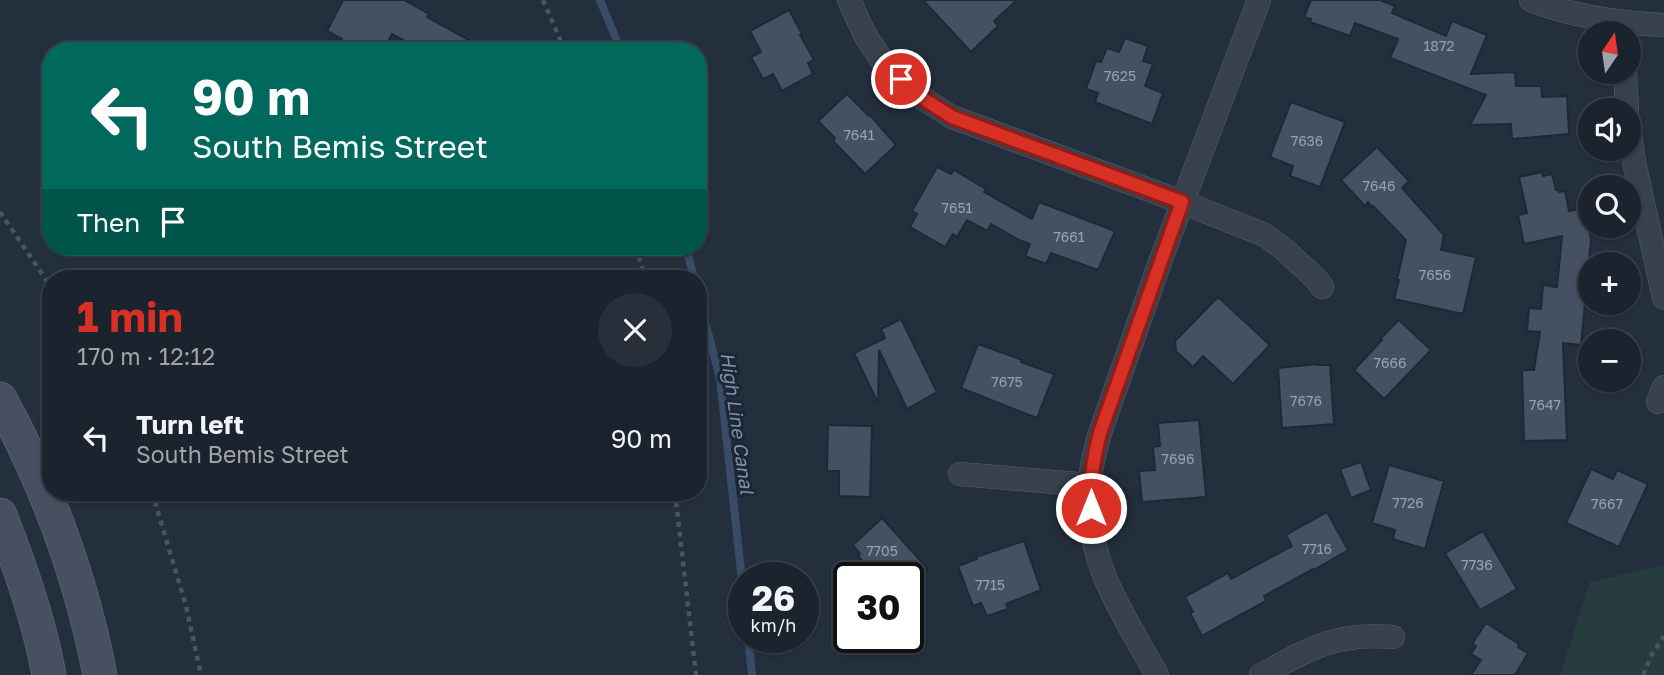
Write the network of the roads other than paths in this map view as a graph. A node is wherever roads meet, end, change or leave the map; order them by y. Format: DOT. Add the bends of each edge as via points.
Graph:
graph roads {
  1 [pos="849,0"];
  2 [pos="1259,0"];
  3 [pos="1531,0"];
  4 [pos="1604,21"];
  5 [pos="1664,26"];
  6 [pos="1642,27"];
  7 [pos="1634,161"];
  8 [pos="1182,202"];
  9 [pos="1322,287"];
  10 [pos="1664,298"];
  11 [pos="0,399"];
  12 [pos="960,474"];
  13 [pos="42,484"];
  14 [pos="1090,485"];
  15 [pos="49,501"];
  16 [pos="0,515"];
  17 [pos="1393,637"];
  18 [pos="49,675"];
  19 [pos="100,675"];
  20 [pos="1157,675"];
  21 [pos="1261,675"];
  1 -- 8 [label="street" via="885,65 916,94 952,117"];
  2 -- 8 [label="street"];
  3 -- 4 [label="street"];
  5 -- 6 [label="street"];
  7 -- 10 [label="street"];
  8 -- 9 [label="street" via="1265,235"];
  8 -- 14 [label="street" via="1100,433"];
  11 -- 13 [label="main road"];
  12 -- 14 [label="street"];
  14 -- 20 [label="street" via="1093,531 1105,576"];
  15 -- 19 [label="main road" via="64,539"];
  16 -- 18 [label="main road" via="34,614"];
  17 -- 21 [label="street" via="1342,638"];
}
